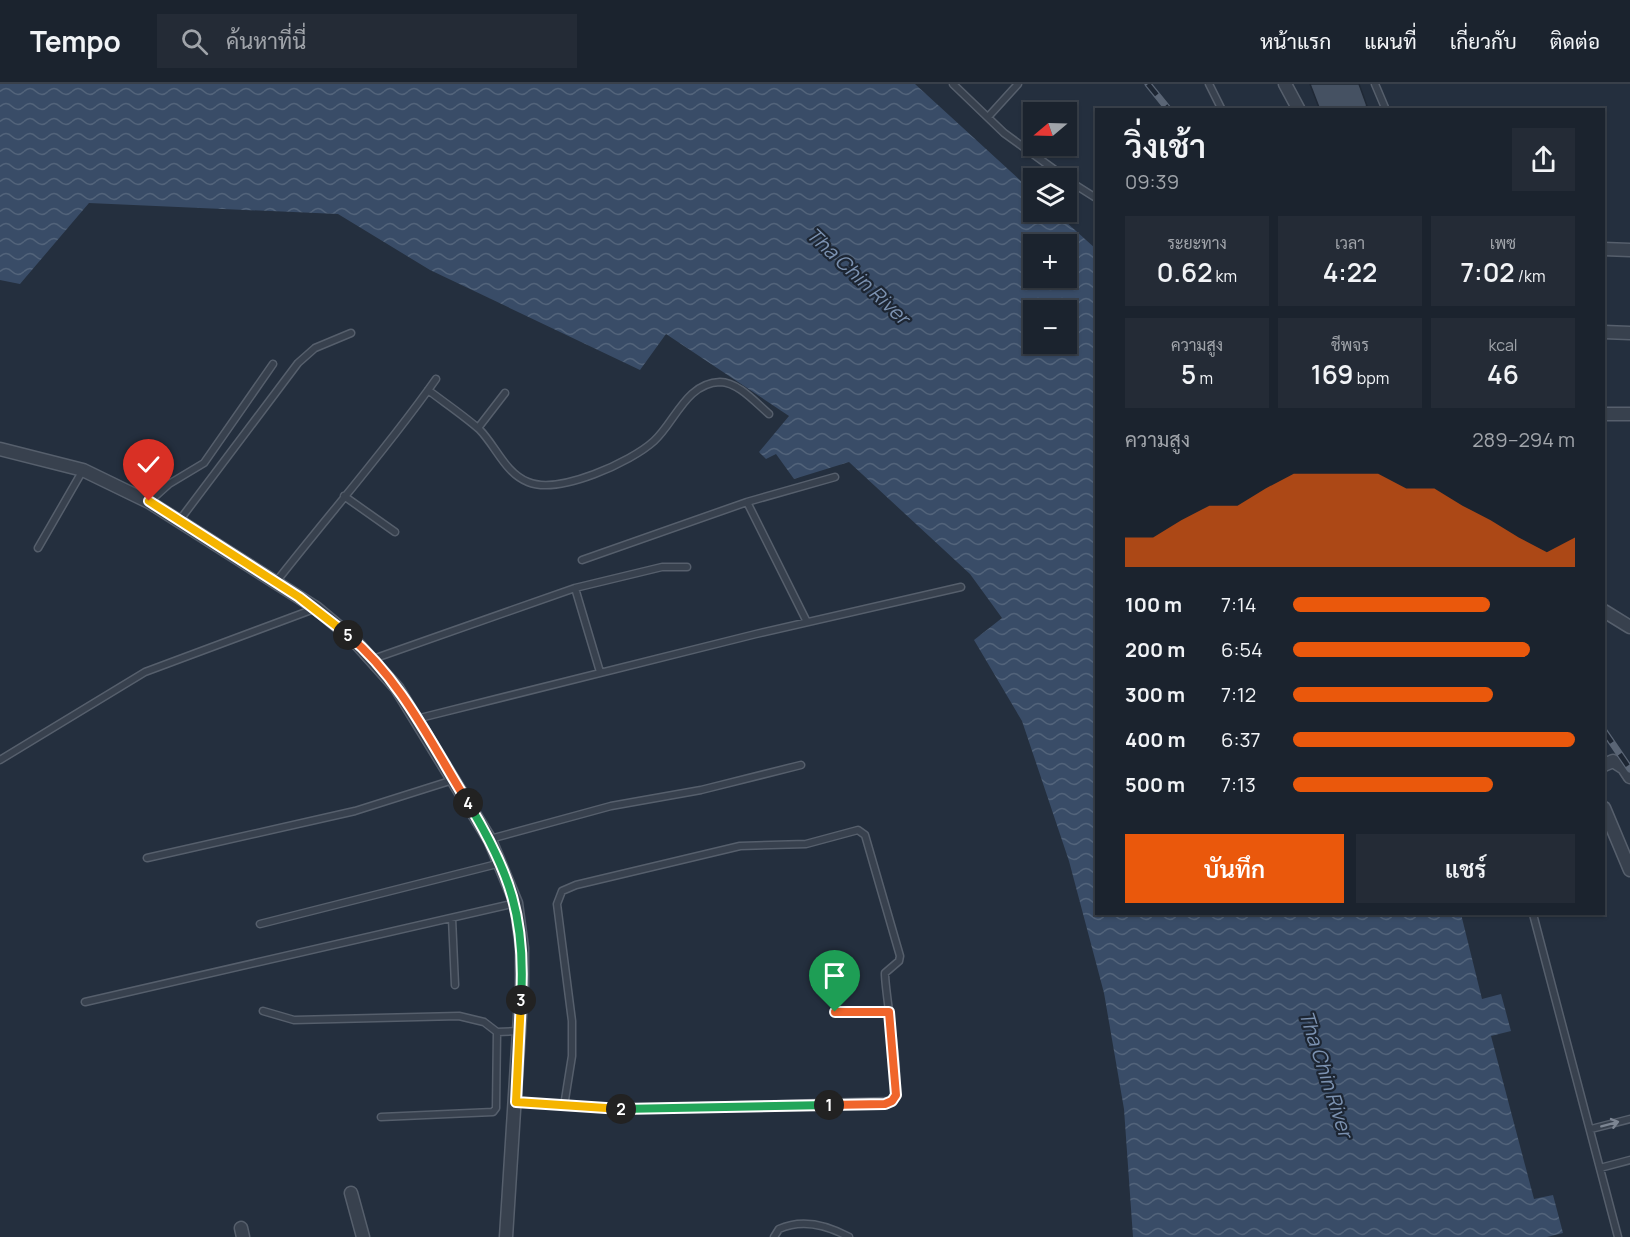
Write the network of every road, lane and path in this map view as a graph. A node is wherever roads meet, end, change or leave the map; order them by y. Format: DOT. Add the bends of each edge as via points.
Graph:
graph roads {
  1 [pos="953,84"];
  2 [pos="1018,84"];
  3 [pos="1209,84"];
  4 [pos="1285,84"];
  5 [pos="1375,84"];
  6 [pos="1221,108"];
  7 [pos="1298,108"];
  8 [pos="1385,108"];
  9 [pos="988,117"];
  10 [pos="1051,168"];
  11 [pos="1077,186"];
  12 [pos="1095,197"];
  13 [pos="1605,249"];
  14 [pos="1630,250"];
  15 [pos="351,333"];
  16 [pos="1605,333"];
  17 [pos="1630,333"];
  18 [pos="273,364"];
  19 [pos="436,379"];
  20 [pos="428,390"];
  21 [pos="506,393"];
  22 [pos="769,414"];
  23 [pos="1605,414"];
  24 [pos="1630,414"];
  25 [pos="478,428"];
  26 [pos="1,451"];
  27 [pos="83,470"];
  28 [pos="835,477"];
  29 [pos="344,496"];
  30 [pos="149,501"];
  31 [pos="747,502"];
  32 [pos="179,522"];
  33 [pos="395,532"];
  34 [pos="38,548"];
  35 [pos="582,560"];
  36 [pos="687,567"];
  37 [pos="276,582"];
  38 [pos="961,587"];
  39 [pos="575,588"];
  40 [pos="316,608"];
  41 [pos="1605,612"];
  42 [pos="807,622"];
  43 [pos="1630,627"];
  44 [pos="373,659"];
  45 [pos="600,672"];
  46 [pos="416,719"];
  47 [pos="0,760"];
  48 [pos="801,765"];
  49 [pos="1605,765"];
  50 [pos="1630,777"];
  51 [pos="454,780"];
  52 [pos="1605,810"];
  53 [pos="490,840"];
  54 [pos="147,858"];
  55 [pos="501,863"];
  56 [pos="1630,870"];
  57 [pos="516,903"];
  58 [pos="1533,915"];
  59 [pos="452,918"];
  60 [pos="260,924"];
  61 [pos="455,986"];
  62 [pos="85,1002"];
  63 [pos="263,1011"];
  64 [pos="835,1012"];
  65 [pos="889,1012"];
  66 [pos="519,1031"];
  67 [pos="497,1032"];
  68 [pos="516,1102"];
  69 [pos="564,1106"];
  70 [pos="381,1117"];
  71 [pos="1630,1119"];
  72 [pos="1591,1129"];
  73 [pos="1630,1160"];
  74 [pos="1600,1168"];
  75 [pos="351,1193"];
  76 [pos="363,1237"];
  77 [pos="506,1237"];
  78 [pos="774,1237"];
  79 [pos="849,1237"];
  80 [pos="1618,1237"];
  1 -- 9 [label="lane"];
  2 -- 9 [label="lane"];
  3 -- 6 [label="lane"];
  4 -- 7 [label="street"];
  5 -- 8 [label="lane"];
  9 -- 10 [label="lane"];
  11 -- 12 [label="lane"];
  13 -- 14 [label="street"];
  15 -- 32 [label="lane" via="315,348 298,363"];
  16 -- 17 [label="street"];
  18 -- 30 [label="lane" via="204,463"];
  19 -- 20 [label="lane"];
  20 -- 25 [label="lane"];
  20 -- 29 [label="lane" via="397,434"];
  21 -- 25 [label="lane"];
  22 -- 25 [label="lane" via="734,386 711,384 692,395 656,440 643,450 568,484 552,486 538,486 519,477"];
  23 -- 24 [label="street"];
  26 -- 27 [label="street"];
  27 -- 30 [label="street"];
  27 -- 34 [label="lane"];
  28 -- 31 [label="lane"];
  29 -- 33 [label="lane"];
  29 -- 37 [label="lane"];
  30 -- 32 [label="street"];
  31 -- 35 [label="lane"];
  31 -- 42 [label="lane"];
  32 -- 37 [label="street"];
  36 -- 39 [label="lane" via="662,567"];
  37 -- 40 [label="street"];
  38 -- 42 [label="lane"];
  39 -- 44 [label="lane"];
  39 -- 45 [label="lane"];
  40 -- 44 [label="street"];
  40 -- 47 [label="lane" via="145,672"];
  41 -- 43 [label="street"];
  42 -- 45 [label="lane"];
  44 -- 46 [label="street"];
  45 -- 46 [label="lane"];
  46 -- 51 [label="street"];
  48 -- 53 [label="lane" via="601,809"];
  49 -- 50 [label="street" via="1613,761"];
  51 -- 53 [label="street"];
  51 -- 54 [label="lane" via="355,812"];
  52 -- 56 [label="street"];
  53 -- 55 [label="street"];
  55 -- 57 [label="street"];
  55 -- 60 [label="lane"];
  57 -- 59 [label="lane"];
  57 -- 66 [label="street" via="522,948"];
  58 -- 72 [label="lane"];
  59 -- 61 [label="lane"];
  59 -- 62 [label="lane"];
  63 -- 67 [label="lane" via="294,1020 459,1016 484,1022"];
  64 -- 65 [label="lane"];
  65 -- 69 [label="lane" via="896,1095 885,1104 608,1109"];
  65 -- 69 [label="lane" via="885,973 899,961 899,948 865,835 858,830 806,844 740,846 576,885 562,891 557,904 572,1021 572,1056"];
  66 -- 67 [label="lane"];
  66 -- 68 [label="street"];
  67 -- 70 [label="lane" via="493,1112"];
  68 -- 69 [label="lane"];
  68 -- 77 [label="street"];
  72 -- 71 [label="lane, one-way"];
  72 -- 74 [label="lane"];
  73 -- 74 [label="lane"];
  74 -- 80 [label="lane"];
  75 -- 76 [label="street"];
  78 -- 79 [label="lane" via="779,1229 795,1224 818,1224"];
}
